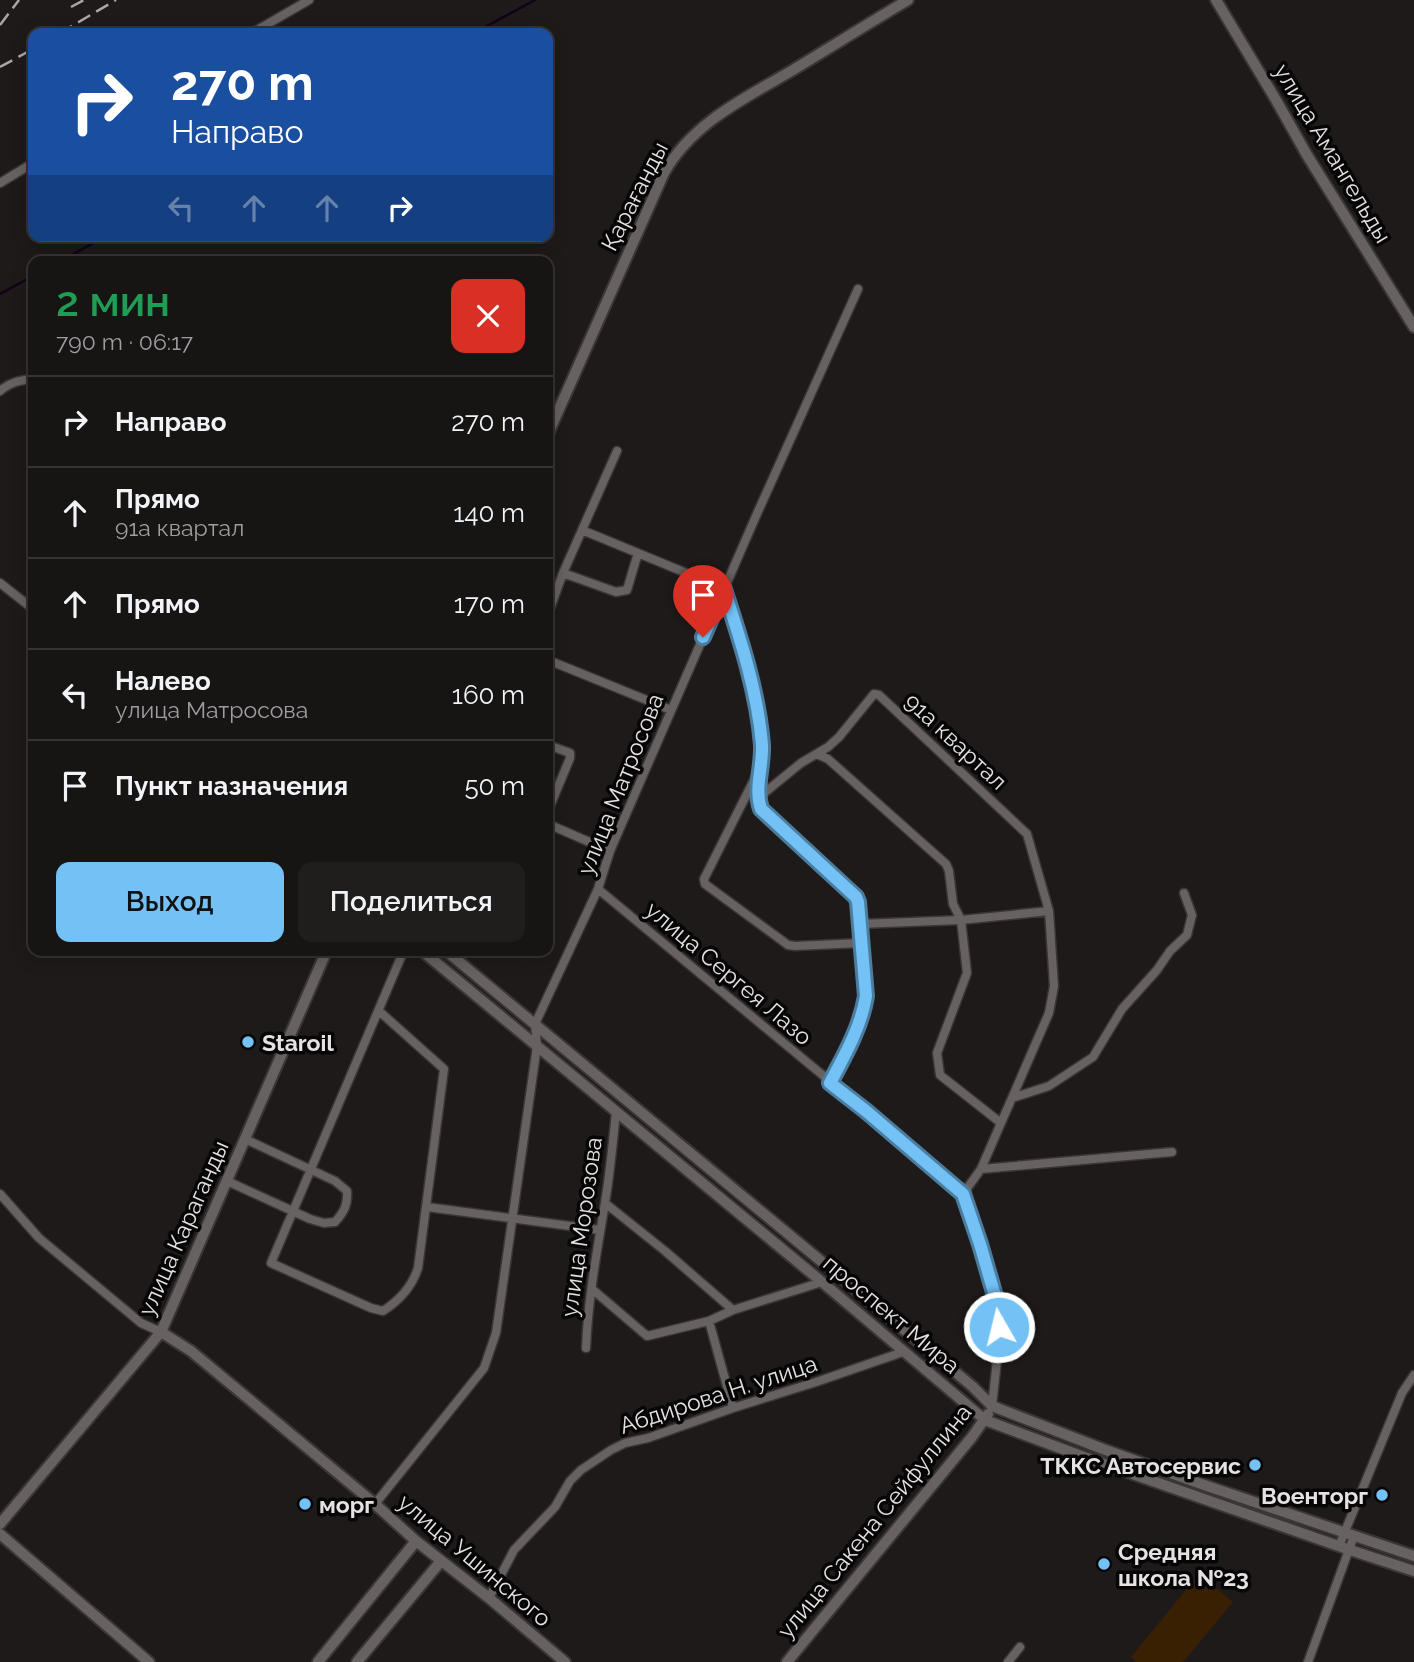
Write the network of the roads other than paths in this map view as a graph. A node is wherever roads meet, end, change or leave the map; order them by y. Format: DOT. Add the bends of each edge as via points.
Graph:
graph roads {
  1 [pos="309,0"];
  2 [pos="908,0"];
  3 [pos="1216,0"];
  4 [pos="261,28"];
  5 [pos="28,166"];
  6 [pos="0,183"];
  7 [pos="858,289"];
  8 [pos="1414,327"];
  9 [pos="28,380"];
  10 [pos="0,391"];
  11 [pos="553,423"];
  12 [pos="617,451"];
  13 [pos="582,530"];
  14 [pos="638,553"];
  15 [pos="563,573"];
  16 [pos="0,583"];
  17 [pos="724,589"];
  18 [pos="553,600"];
  19 [pos="28,605"];
  20 [pos="553,662"];
  21 [pos="671,710"];
  22 [pos="553,747"];
  23 [pos="817,754"];
  24 [pos="759,770"];
  25 [pos="553,799"];
  26 [pos="758,799"];
  27 [pos="553,826"];
  28 [pos="610,851"];
  29 [pos="598,889"];
  30 [pos="1184,893"];
  31 [pos="1049,911"];
  32 [pos="961,920"];
  33 [pos="860,925"];
  34 [pos="861,943"];
  35 [pos="324,956"];
  36 [pos="402,956"];
  37 [pos="428,956"];
  38 [pos="452,956"];
  39 [pos="379,1011"];
  40 [pos="535,1024"];
  41 [pos="537,1046"];
  42 [pos="830,1083"];
  43 [pos="1012,1098"];
  44 [pos="616,1112"];
  45 [pos="1001,1123"];
  46 [pos="245,1139"];
  47 [pos="1172,1152"];
  48 [pos="981,1169"];
  49 [pos="311,1171"];
  50 [pos="227,1181"];
  51 [pos="0,1194"];
  52 [pos="963,1194"];
  53 [pos="606,1203"];
  54 [pos="427,1207"];
  55 [pos="293,1212"];
  56 [pos="513,1219"];
  57 [pos="600,1230"];
  58 [pos="822,1282"];
  59 [pos="592,1289"];
  60 [pos="733,1310"];
  61 [pos="709,1321"];
  62 [pos="162,1332"];
  63 [pos="586,1348"];
  64 [pos="903,1352"];
  65 [pos="1414,1375"];
  66 [pos="992,1406"];
  67 [pos="733,1408"];
  68 [pos="985,1420"];
  69 [pos="375,1504"];
  70 [pos="0,1524"];
  71 [pos="0,1534"];
  72 [pos="1349,1535"];
  73 [pos="416,1541"];
  74 [pos="1344,1548"];
  75 [pos="1414,1556"];
  76 [pos="441,1561"];
  77 [pos="1414,1571"];
  78 [pos="489,1598"];
  79 [pos="1020,1647"];
  80 [pos="149,1662"];
  81 [pos="317,1662"];
  82 [pos="357,1662"];
  83 [pos="565,1662"];
  84 [pos="787,1662"];
  85 [pos="1008,1662"];
  86 [pos="1308,1662"];
  1 -- 4 [label="street"];
  2 -- 11 [label="main road, Қарағанды" via="714,117 685,143 664,173"];
  3 -- 8 [label="main road, улица Амангельды"];
  5 -- 6 [label="street"];
  7 -- 17 [label="street, улица Матросова"];
  9 -- 10 [label="street"];
  12 -- 13 [label="street"];
  13 -- 14 [label="street"];
  13 -- 15 [label="street"];
  14 -- 15 [label="street" via="627,590 622,592"];
  14 -- 17 [label="street"];
  15 -- 18 [label="street"];
  16 -- 19 [label="street"];
  17 -- 21 [label="street, улица Матросова"];
  17 -- 24 [label="street" via="747,661 762,748"];
  20 -- 21 [label="street"];
  21 -- 28 [label="street, улица Матросова"];
  22 -- 25 [label="street" via="570,758"];
  23 -- 26 [label="street"];
  23 -- 31 [label="street, 91а квартал" via="839,737 874,694 879,695 1027,834"];
  23 -- 32 [label="street" via="946,864 953,904"];
  24 -- 26 [label="street"];
  24 -- 34 [label="street" via="705,884 788,945"];
  26 -- 33 [label="street" via="761,809 856,897"];
  27 -- 28 [label="street"];
  28 -- 29 [label="street, улица Матросова"];
  29 -- 40 [label="street, улица Матросова"];
  29 -- 42 [label="street, улица Сергея Лазо"];
  30 -- 43 [label="street" via="1192,915 1186,935 1122,1009 1093,1057 1049,1086"];
  31 -- 32 [label="street"];
  31 -- 43 [label="street" via="1054,986 1049,1013"];
  32 -- 33 [label="street"];
  32 -- 45 [label="street" via="967,973 937,1053 940,1075"];
  33 -- 34 [label="street"];
  34 -- 42 [label="street" via="864,1010"];
  35 -- 46 [label="main road, улица Караганды"];
  36 -- 39 [label="street"];
  37 -- 41 [label="main road, проспект Мира"];
  38 -- 40 [label="main road, проспект Мира"];
  39 -- 49 [label="street"];
  39 -- 54 [label="street" via="444,1069"];
  40 -- 41 [label="street"];
  40 -- 66 [label="main road, проспект Мира"];
  41 -- 44 [label="main road, проспект Мира"];
  41 -- 56 [label="street"];
  42 -- 52 [label="street, улица Сергея Лазо"];
  43 -- 45 [label="street"];
  44 -- 53 [label="street, улица Морозова"];
  44 -- 58 [label="main road, проспект Мира"];
  45 -- 48 [label="street"];
  46 -- 49 [label="street"];
  46 -- 50 [label="main road, улица Караганды"];
  47 -- 48 [label="street"];
  48 -- 52 [label="street"];
  49 -- 55 [label="street"];
  49 -- 55 [label="street" via="347,1191 348,1204 335,1222 324,1223"];
  50 -- 55 [label="street"];
  50 -- 62 [label="main road, улица Караганды"];
  51 -- 62 [label="street" via="39,1238 141,1323"];
  52 -- 66 [label="street" via="999,1312"];
  53 -- 57 [label="street, улица Морозова"];
  53 -- 60 [label="street"];
  54 -- 55 [label="street" via="413,1283 383,1311 271,1263"];
  54 -- 56 [label="street"];
  56 -- 57 [label="street"];
  56 -- 69 [label="street" via="496,1333 484,1368"];
  57 -- 59 [label="street, улица Морозова"];
  58 -- 60 [label="street"];
  58 -- 64 [label="main road, проспект Мира"];
  59 -- 61 [label="street" via="647,1336"];
  59 -- 63 [label="street, улица Морозова"];
  60 -- 61 [label="street"];
  61 -- 67 [label="street"];
  62 -- 69 [label="main road, улица Ушинского"];
  62 -- 70 [label="main road, улица Караганды"];
  64 -- 67 [label="street, Абдирова Н. улица"];
  64 -- 68 [label="main road, проспект Мира"];
  65 -- 72 [label="street" via="1402,1393"];
  66 -- 68 [label="main road, улица Сакена Сейфуллина"];
  66 -- 72 [label="main road, проспект Мира"];
  67 -- 78 [label="street, Абдирова Н. улица" via="625,1444 581,1470 555,1507 514,1549"];
  68 -- 74 [label="main road, проспект Мира"];
  68 -- 84 [label="main road, улица Сакена Сейфуллина"];
  69 -- 73 [label="main road, улица Ушинского"];
  71 -- 80 [label="main road"];
  72 -- 74 [label="street"];
  72 -- 75 [label="main road, проспект Мира"];
  73 -- 76 [label="main road, улица Ушинского"];
  73 -- 81 [label="main road"];
  74 -- 77 [label="main road, проспект Мира"];
  74 -- 86 [label="street"];
  76 -- 78 [label="main road, улица Ушинского"];
  76 -- 82 [label="main road"];
  78 -- 83 [label="main road, улица Ушинского"];
  79 -- 85 [label="street"];
}
